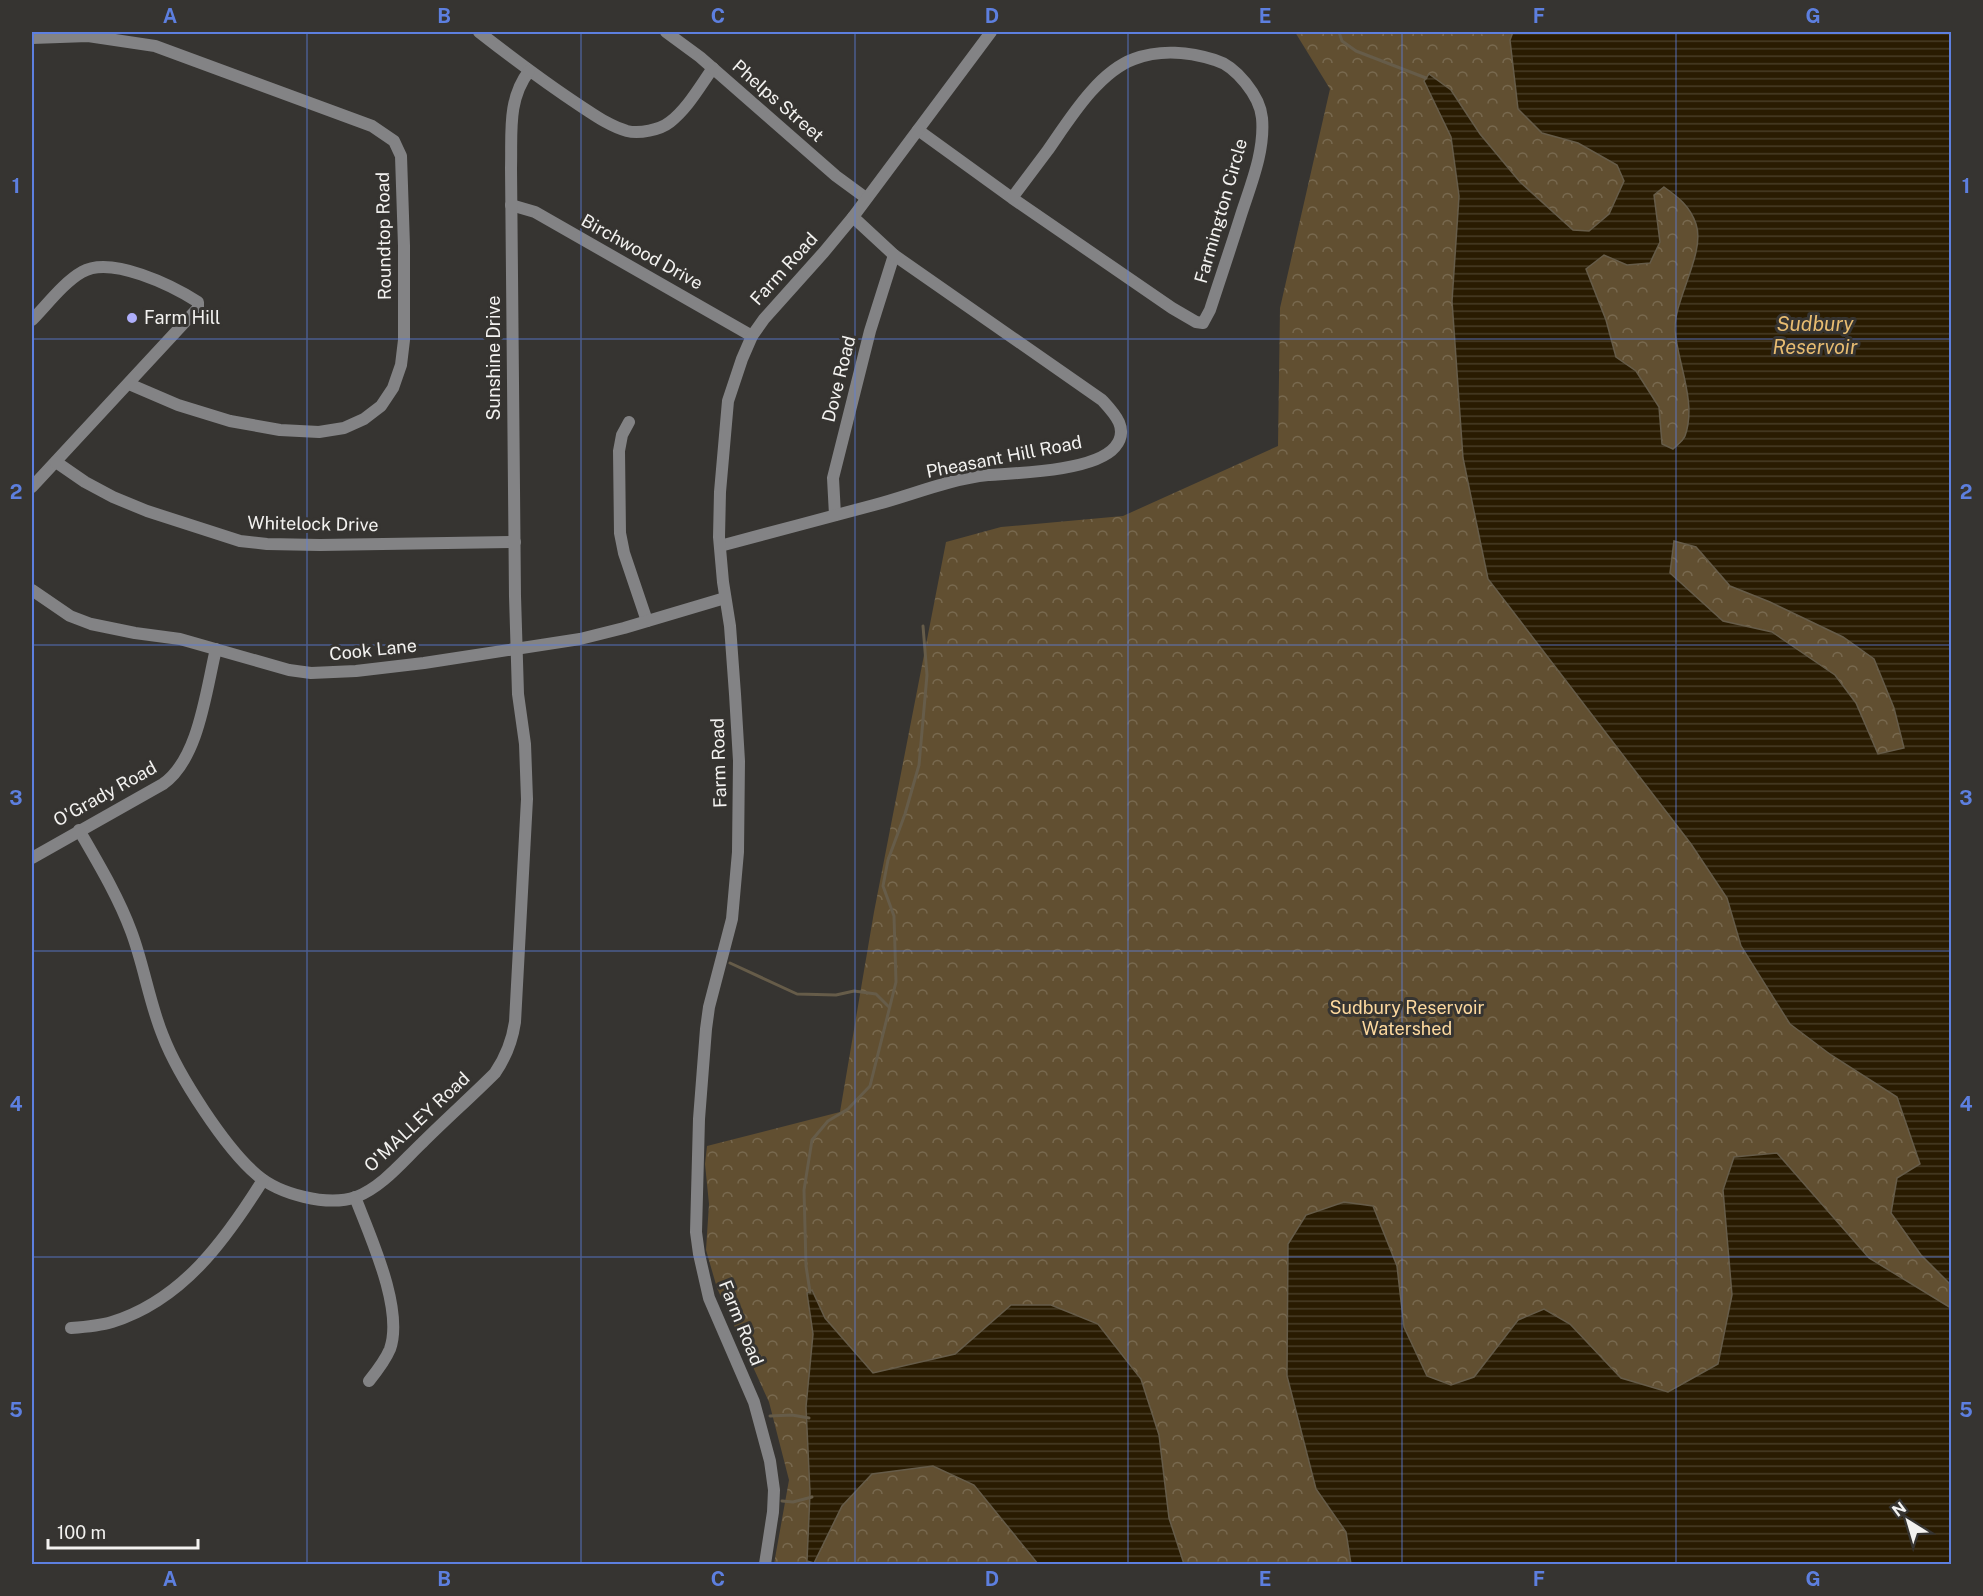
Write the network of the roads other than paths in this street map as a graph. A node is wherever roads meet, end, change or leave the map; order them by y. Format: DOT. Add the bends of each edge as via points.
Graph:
graph roads {
  1 [pos="479,32"];
  2 [pos="666,32"];
  3 [pos="991,32"];
  4 [pos="88,34"];
  5 [pos="32,38"];
  6 [pos="713,68"];
  7 [pos="529,71"];
  8 [pos="918,130"];
  9 [pos="866,198"];
  10 [pos="1012,198"];
  11 [pos="511,206"];
  12 [pos="853,217"];
  13 [pos="894,255"];
  14 [pos="32,320"];
  15 [pos="752,336"];
  16 [pos="129,384"];
  17 [pos="629,422"];
  18 [pos="56,462"];
  19 [pos="32,487"];
  20 [pos="835,515"];
  21 [pos="515,542"];
  22 [pos="720,546"];
  23 [pos="32,590"];
  24 [pos="725,598"];
  25 [pos="647,621"];
  26 [pos="517,648"];
  27 [pos="216,649"];
  28 [pos="79,830"];
  29 [pos="32,858"];
  30 [pos="263,1180"];
  31 [pos="355,1197"];
  32 [pos="71,1328"];
  33 [pos="369,1380"];
  34 [pos="765,1564"];
  1 -- 7 [label="street"];
  2 -- 6 [label="street, Phelps Street"];
  3 -- 8 [label="street, Farm Road"];
  4 -- 5 [label="street, Roundtop Road"];
  4 -- 16 [label="street, Roundtop Road" via="155,46 372,126 394,141 401,156 404,340 393,388 381,406 344,428 319,432 280,430 199,412"];
  6 -- 7 [label="street" via="669,123 650,131 628,131 603,120"];
  6 -- 9 [label="street, Phelps Street"];
  7 -- 11 [label="street, Sunshine Drive" via="512,105"];
  8 -- 9 [label="street, Farm Road"];
  8 -- 10 [label="street, Farmington Circle"];
  9 -- 12 [label="street, Farm Road"];
  10 -- 10 [label="street, Farmington Circle" via="1091,92 1112,72 1134,59 1161,53 1197,54 1221,62 1240,76 1262,115 1262,144 1251,184 1203,323 1172,308"];
  11 -- 15 [label="street, Birchwood Drive" via="535,212"];
  11 -- 21 [label="street, Sunshine Drive"];
  12 -- 13 [label="street, Pheasant Hill Road"];
  12 -- 15 [label="street, Farm Road"];
  13 -- 20 [label="street, Dove Road" via="870,331 833,478"];
  13 -- 20 [label="street, Pheasant Hill Road" via="1102,400 1118,417 1122,430 1117,446 1084,463 975,478"];
  14 -- 16 [label="street" via="82,272 98,266 123,269 178,289 198,302 198,308"];
  15 -- 22 [label="street, Farm Road" via="728,401"];
  16 -- 18 [label="street"];
  17 -- 25 [label="street" via="620,446 620,533"];
  18 -- 19 [label="street"];
  18 -- 21 [label="street, Whitelock Drive" via="113,497 240,541 320,545"];
  20 -- 22 [label="street, Pheasant Hill Road"];
  21 -- 26 [label="street, Sunshine Drive"];
  22 -- 24 [label="street, Farm Road"];
  23 -- 27 [label="street, Cook Lane" via="70,616 91,624"];
  24 -- 25 [label="street, Cook Lane"];
  24 -- 34 [label="street, Farm Road" via="739,761 738,852 732,919 706,1029 696,1232 709,1298 756,1409 772,1467 773,1512"];
  25 -- 26 [label="street, Cook Lane" via="580,639"];
  26 -- 27 [label="street, Cook Lane" via="424,663 322,673 289,670"];
  26 -- 31 [label="street, O'MALLEY Road" via="526,799 517,998 511,1043 495,1073 383,1180"];
  27 -- 28 [label="street, O'Grady Road" via="200,718 181,767 164,784"];
  28 -- 29 [label="street, O'Grady Road"];
  28 -- 30 [label="street, O'MALLEY Road" via="127,921 168,1048 227,1142"];
  30 -- 31 [label="street, O'MALLEY Road" via="314,1199"];
  30 -- 32 [label="street" via="216,1248 169,1294 111,1322"];
  31 -- 33 [label="street" via="393,1316 390,1350"];
}
